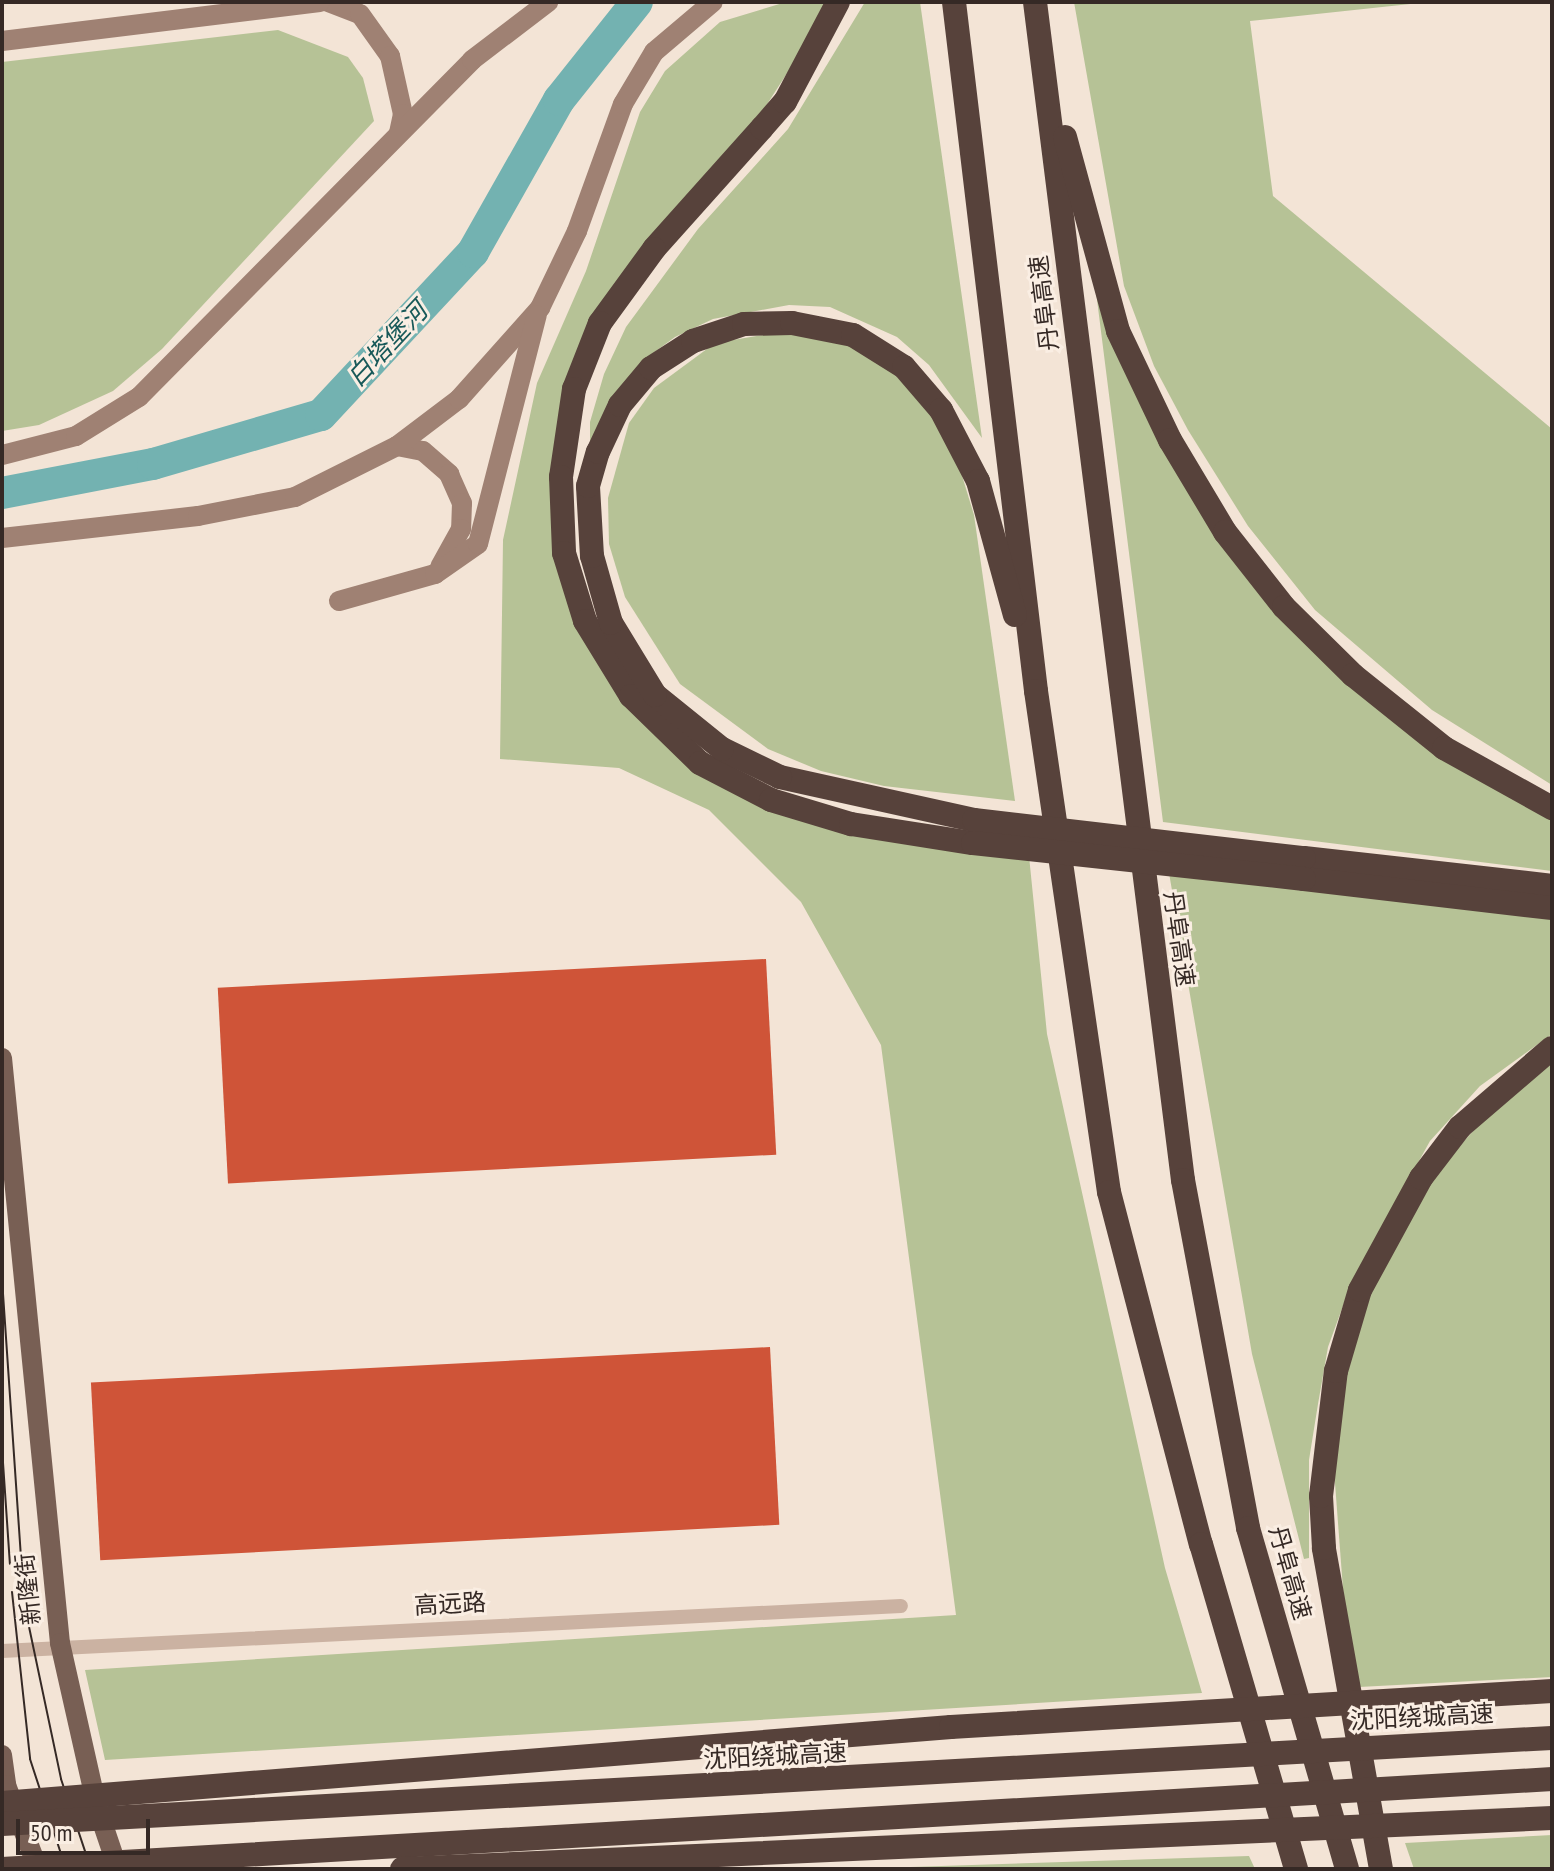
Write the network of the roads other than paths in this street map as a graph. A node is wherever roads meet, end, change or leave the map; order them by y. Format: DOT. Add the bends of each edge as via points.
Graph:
graph roads {
  1 [pos="320,2"];
  2 [pos="328,2"];
  3 [pos="548,2"];
  4 [pos="713,2"];
  5 [pos="838,2"];
  6 [pos="954,2"];
  7 [pos="1035,2"];
  8 [pos="2,41"];
  9 [pos="1043,51"];
  10 [pos="399,133"];
  11 [pos="540,308"];
  12 [pos="397,446"];
  13 [pos="2,455"];
  14 [pos="2,538"];
  15 [pos="435,574"];
  16 [pos="339,601"];
  17 [pos="1036,691"];
  18 [pos="1552,808"];
  19 [pos="974,831"];
  20 [pos="1304,869"];
  21 [pos="1552,886"];
  22 [pos="1552,908"];
  23 [pos="1552,1048"];
  24 [pos="2,1058"];
  25 [pos="901,1606"];
  26 [pos="60,1643"];
  27 [pos="2,1651"];
  28 [pos="1552,1691"];
  29 [pos="1552,1738"];
  30 [pos="2,1755"];
  31 [pos="1552,1779"];
  32 [pos="2,1803"];
  33 [pos="1552,1818"];
  34 [pos="2,1824"];
  35 [pos="2,1869"];
  36 [pos="38,1869"];
  37 [pos="118,1869"];
  38 [pos="402,1869"];
  39 [pos="1296,1869"];
  40 [pos="1347,1869"];
  41 [pos="1381,1869"];
  1 -- 8 [label="main road"];
  2 -- 10 [label="main road" via="360,14 390,56 403,114"];
  3 -- 10 [label="main road" via="472,60"];
  4 -- 11 [label="main road" via="654,52 623,104 577,231"];
  5 -- 19 [label="highway, bridge" via="785,102 654,249 600,323 574,389 561,477 564,553 585,621 631,696 700,763 771,800 811,812"];
  6 -- 17 [label="highway"];
  7 -- 9 [label="highway, 丹阜高速"];
  9 -- 18 [label="highway" via="1118,331 1170,440 1225,532 1284,607 1353,675 1444,748"];
  9 -- 40 [label="highway, 丹阜高速" via="1118,700 1183,1180 1248,1528"];
  10 -- 13 [label="main road" via="139,397 76,436"];
  11 -- 12 [label="main road" via="459,399"];
  11 -- 15 [label="main road" via="509,408 486,524 478,544"];
  12 -- 14 [label="main road" via="295,497 198,516"];
  12 -- 15 [label="main road" via="423,451 449,474 462,503 452,553"];
  15 -- 16 [label="main road"];
  17 -- 19 [label="highway" via="978,481 941,410 904,367 853,335 792,323 744,324 693,341 651,368 620,405 588,486 592,556 611,623 655,695 722,749 780,777"];
  17 -- 39 [label="highway" via="1109,1192 1201,1544"];
  19 -- 20 [label="highway, bridge"];
  20 -- 21 [label="highway"];
  20 -- 22 [label="highway"];
  23 -- 41 [label="highway" via="1460,1127 1421,1178 1365,1277 1336,1371 1321,1496 1324,1548"];
  24 -- 26 [label="main road, 新隆街"];
  25 -- 26 [label="street, 高远路"];
  26 -- 27 [label="street, 高远路"];
  26 -- 37 [label="main road, 新隆街" via="97,1807"];
  28 -- 32 [label="highway, bridge" via="951,1727"];
  29 -- 34 [label="highway, 沈阳绕城高速, bridge"];
  30 -- 36 [label="main road" via="6,1785"];
  31 -- 35 [label="highway, bridge"];
  33 -- 38 [label="highway, bridge"];
}
